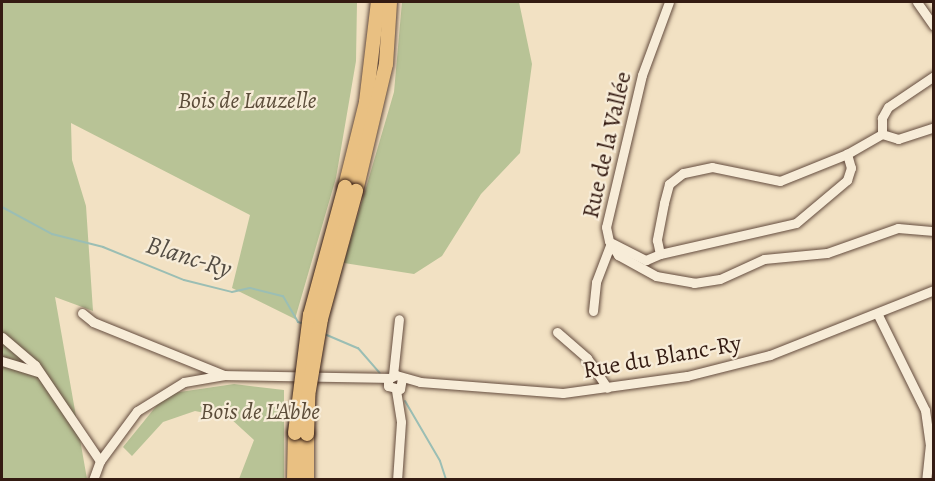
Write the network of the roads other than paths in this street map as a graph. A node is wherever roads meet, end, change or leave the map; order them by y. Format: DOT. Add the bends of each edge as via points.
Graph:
graph roads {
  1 [pos="378,2"];
  2 [pos="390,2"];
  3 [pos="669,2"];
  4 [pos="917,2"];
  5 [pos="933,26"];
  6 [pos="933,76"];
  7 [pos="933,127"];
  8 [pos="882,134"];
  9 [pos="848,154"];
  10 [pos="350,189"];
  11 [pos="933,231"];
  12 [pos="609,243"];
  13 [pos="660,254"];
  14 [pos="933,290"];
  15 [pos="593,311"];
  16 [pos="82,313"];
  17 [pos="878,315"];
  18 [pos="399,319"];
  19 [pos="557,332"];
  20 [pos="2,337"];
  21 [pos="2,361"];
  22 [pos="39,372"];
  23 [pos="224,375"];
  24 [pos="395,383"];
  25 [pos="607,388"];
  26 [pos="301,434"];
  27 [pos="100,460"];
  28 [pos="93,480"];
  29 [pos="294,480"];
  30 [pos="307,480"];
  31 [pos="397,480"];
  32 [pos="926,480"];
  1 -- 10 [label="highway"];
  2 -- 10 [label="highway" via="386,64"];
  3 -- 12 [label="street, Rue de la Vallée" via="640,83 606,227"];
  4 -- 5 [label="street"];
  6 -- 8 [label="street" via="885,110"];
  7 -- 8 [label="street" via="903,139"];
  8 -- 9 [label="street"];
  9 -- 13 [label="street" via="851,168 847,180 796,224"];
  9 -- 13 [label="street" via="780,181 712,167 683,173 669,184 657,240"];
  10 -- 26 [label="highway, bridge" via="310,315"];
  11 -- 12 [label="street, Rue de la Vallée" via="898,228 826,253 764,259 720,279 694,283 650,274 623,259"];
  12 -- 13 [label="street" via="646,260"];
  12 -- 15 [label="street" via="596,282"];
  14 -- 17 [label="street, Rue du Blanc-Ry"];
  16 -- 23 [label="street, Rue du Blanc-Ry" via="93,322"];
  17 -- 25 [label="street, Rue du Blanc-Ry" via="732,368"];
  17 -- 32 [label="street" via="925,410 930,444"];
  18 -- 24 [label="street"];
  19 -- 25 [label="street" via="587,358"];
  20 -- 22 [label="street" via="26,355"];
  21 -- 22 [label="street"];
  22 -- 27 [label="street"];
  23 -- 24 [label="street, Rue du Blanc-Ry"];
  23 -- 27 [label="street, Rue du Blanc-Ry" via="184,382 153,399 137,411"];
  24 -- 25 [label="street, Rue du Blanc-Ry" via="563,393"];
  24 -- 31 [label="street" via="401,422"];
  26 -- 29 [label="highway"];
  26 -- 30 [label="highway"];
  27 -- 28 [label="street, Rue du Blanc-Ry"];
}
